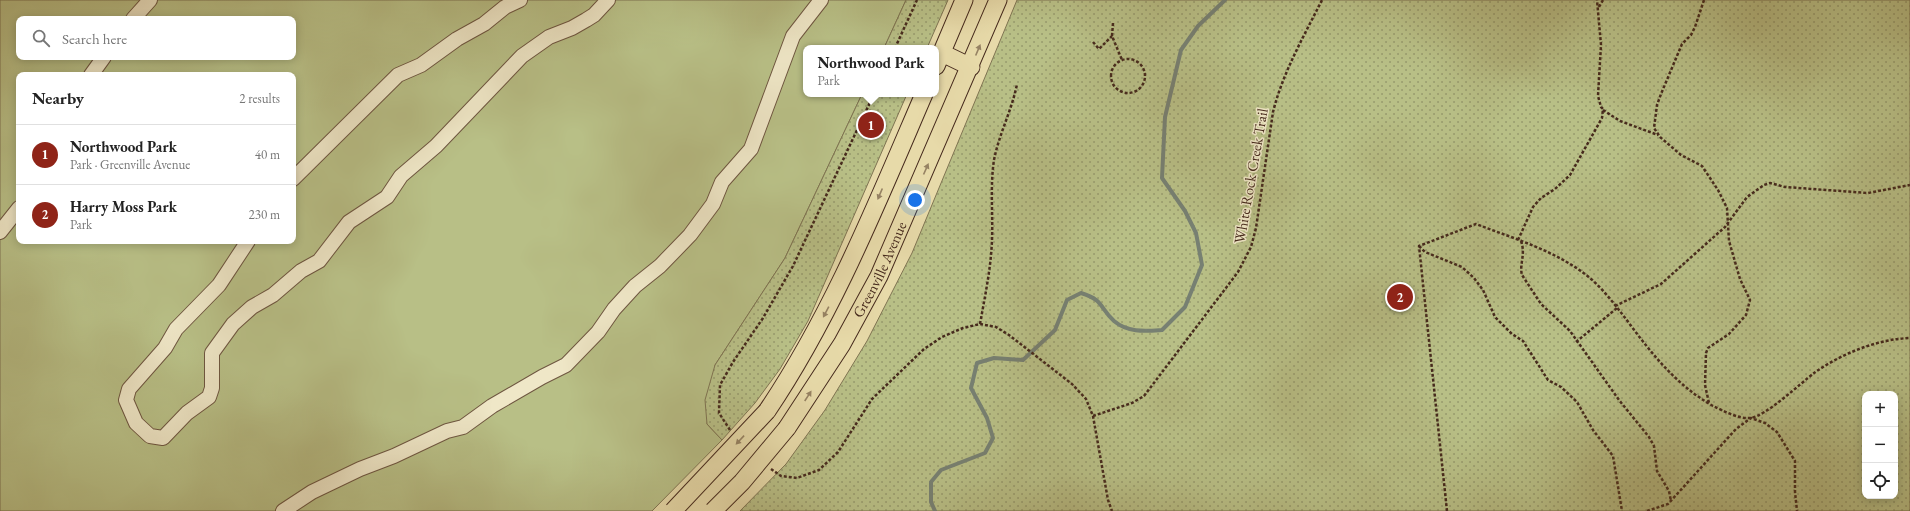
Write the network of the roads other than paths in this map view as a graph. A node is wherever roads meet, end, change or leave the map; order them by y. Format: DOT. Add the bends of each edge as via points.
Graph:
graph roads {
  1 [pos="150,0"];
  2 [pos="520,0"];
  3 [pos="608,0"];
  4 [pos="821,0"];
  5 [pos="964,0"];
  6 [pos="998,0"];
  7 [pos="136,16"];
  8 [pos="102,60"];
  9 [pos="939,60"];
  10 [pos="971,67"];
  11 [pos="93,72"];
  12 [pos="923,97"];
  13 [pos="296,176"];
  14 [pos="16,212"];
  15 [pos="0,232"];
  16 [pos="246,244"];
  17 [pos="283,511"];
  18 [pos="674,511"];
  19 [pos="713,511"];
  1 -- 7 [label="lane"];
  2 -- 13 [label="lane" via="505,7 484,24 457,39 421,65 398,76"];
  3 -- 16 [label="lane" via="594,15 572,28 549,37 522,56 436,146 401,176 387,197 349,222 319,261 301,271 233,324 218,341 212,353 212,388 209,397 187,413 163,438 150,436 136,423 126,400 129,388 165,348 176,329 218,285"];
  4 -- 17 [label="lane" via="793,36 751,149 722,182 713,204 690,235 660,266 635,286 598,332 566,365 492,406 463,427 447,431 360,469 312,492"];
  5 -- 9 [label="main road"];
  10 -- 6 [label="main road, Greenville Avenue, one-way"];
  8 -- 11 [label="lane"];
  9 -- 10 [label="main road"];
  19 -- 10 [label="main road, Greenville Avenue, one-way, bridge" via="742,482 787,428 842,344 865,304"];
  12 -- 18 [label="main road, Greenville Avenue, one-way, bridge" via="832,300 808,346 767,412"];
  14 -- 15 [label="lane"];
}
